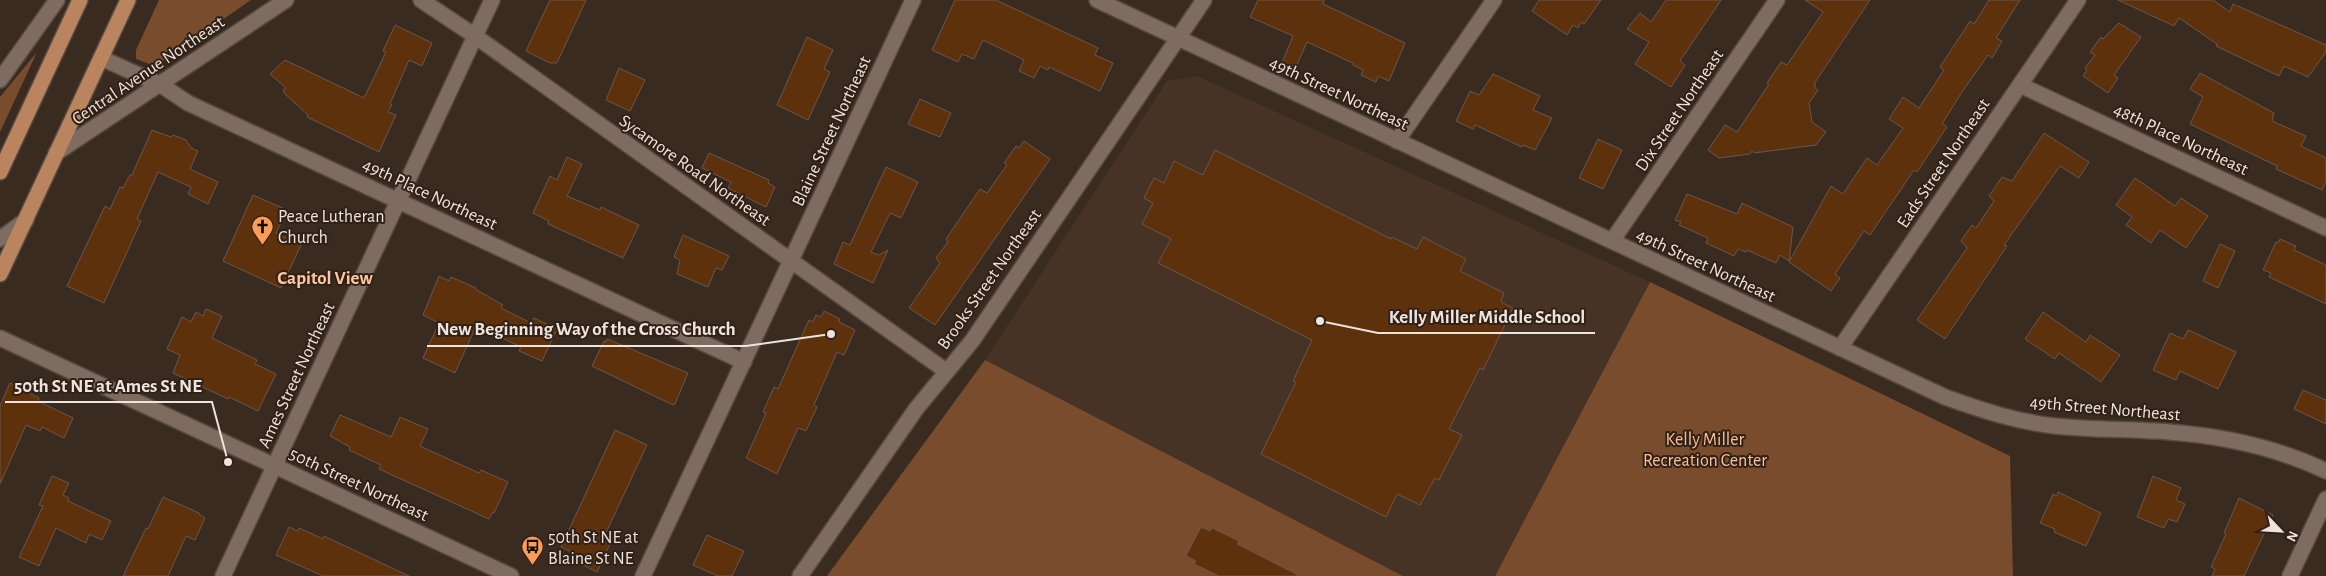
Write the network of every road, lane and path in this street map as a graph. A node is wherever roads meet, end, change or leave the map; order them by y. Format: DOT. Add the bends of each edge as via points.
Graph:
graph roads {
  1 [pos="57,0"];
  2 [pos="80,0"];
  3 [pos="128,0"];
  4 [pos="286,0"];
  5 [pos="421,0"];
  6 [pos="492,0"];
  7 [pos="913,0"];
  8 [pos="1097,0"];
  9 [pos="1204,0"];
  10 [pos="1494,0"];
  11 [pos="1777,0"];
  12 [pos="2078,0"];
  13 [pos="475,36"];
  14 [pos="1178,38"];
  15 [pos="101,58"];
  16 [pos="0,80"];
  17 [pos="161,85"];
  18 [pos="2020,85"];
  19 [pos="1397,141"];
  20 [pos="56,153"];
  21 [pos="0,172"];
  22 [pos="398,199"];
  23 [pos="26,220"];
  24 [pos="2326,228"];
  25 [pos="0,239"];
  26 [pos="1612,241"];
  27 [pos="791,261"];
  28 [pos="0,274"];
  29 [pos="0,338"];
  30 [pos="1840,348"];
  31 [pos="744,362"];
  32 [pos="946,371"];
  33 [pos="274,465"];
  34 [pos="2326,471"];
  35 [pos="2326,499"];
  36 [pos="223,576"];
  37 [pos="510,576"];
  38 [pos="644,576"];
  39 [pos="800,576"];
  40 [pos="2290,576"];
  1 -- 16 [label="street"];
  2 -- 21 [label="main road"];
  3 -- 15 [label="main road"];
  4 -- 17 [label="street, Central Avenue Northeast"];
  5 -- 13 [label="street, Sycamore Road Northeast"];
  6 -- 13 [label="street, Ames Street Northeast"];
  7 -- 27 [label="street, Blaine Street Northeast"];
  8 -- 14 [label="street, 49th Street Northeast"];
  9 -- 14 [label="street, Brooks Street Northeast"];
  10 -- 19 [label="street"];
  11 -- 26 [label="street, Dix Street Northeast"];
  12 -- 18 [label="street, Eads Street Northeast"];
  13 -- 22 [label="street, Ames Street Northeast"];
  13 -- 27 [label="street, Sycamore Road Northeast"];
  14 -- 19 [label="street, 49th Street Northeast"];
  14 -- 32 [label="street, Brooks Street Northeast" via="972,341"];
  15 -- 17 [label="street, 49th Place Northeast"];
  15 -- 20 [label="main road"];
  17 -- 20 [label="street, Central Avenue Northeast"];
  17 -- 22 [label="street, 49th Place Northeast" via="188,103"];
  18 -- 24 [label="street, 48th Place Northeast"];
  18 -- 30 [label="street, Eads Street Northeast"];
  19 -- 26 [label="street, 49th Street Northeast"];
  20 -- 23 [label="main road"];
  22 -- 31 [label="street, 49th Place Northeast"];
  22 -- 33 [label="street, Ames Street Northeast"];
  23 -- 25 [label="street"];
  23 -- 28 [label="main road"];
  26 -- 30 [label="street, 49th Street Northeast"];
  27 -- 31 [label="street, Blaine Street Northeast"];
  27 -- 32 [label="street, Sycamore Road Northeast"];
  29 -- 33 [label="street, 50th Street Northeast"];
  30 -- 34 [label="street, 49th Street Northeast" via="1945,397 2014,418 2056,426 2219,438 2277,452"];
  31 -- 38 [label="street, Blaine Street Northeast"];
  32 -- 39 [label="street, Brooks Street Northeast" via="916,408"];
  33 -- 36 [label="street, Ames Street Northeast"];
  33 -- 37 [label="street, 50th Street Northeast"];
  35 -- 40 [label="street"];
}
